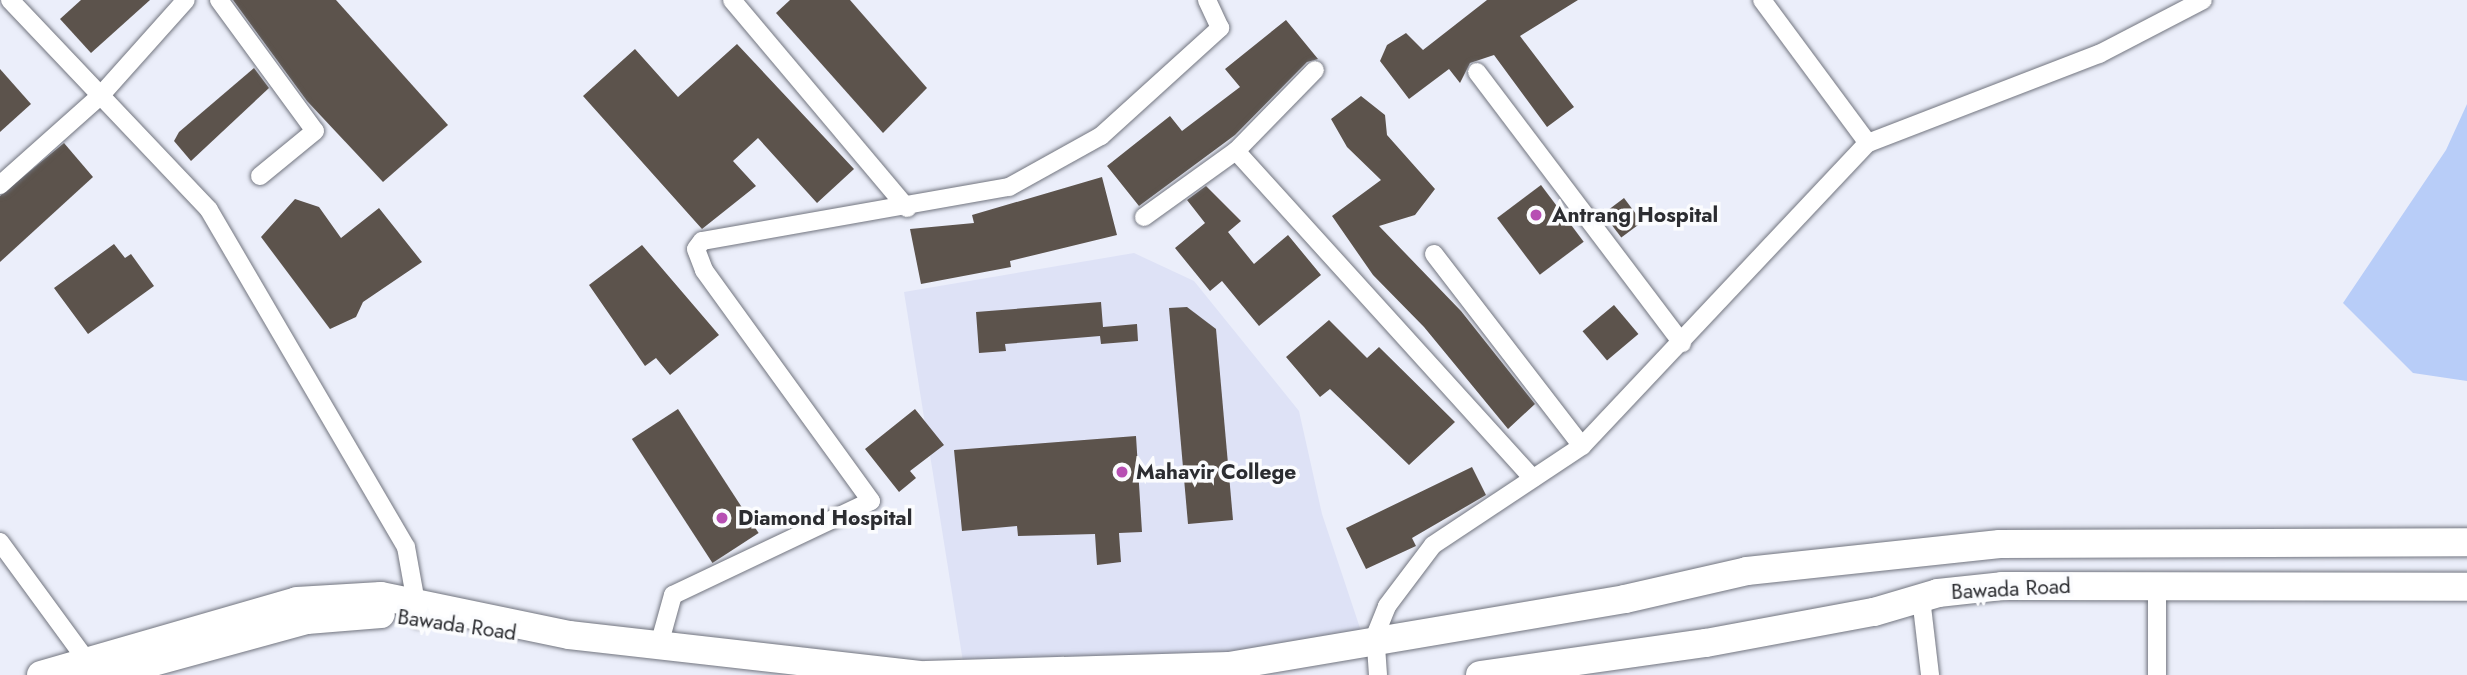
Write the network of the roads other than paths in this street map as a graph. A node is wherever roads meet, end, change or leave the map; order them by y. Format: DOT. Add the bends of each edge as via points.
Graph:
graph roads {
  1 [pos="10,0"];
  2 [pos="186,0"];
  3 [pos="219,0"];
  4 [pos="732,0"];
  5 [pos="1206,0"];
  6 [pos="1762,0"];
  7 [pos="2186,0"];
  8 [pos="2203,0"];
  9 [pos="2174,14"];
  10 [pos="1315,70"];
  11 [pos="1477,72"];
  12 [pos="101,94"];
  13 [pos="1868,143"];
  14 [pos="1236,151"];
  15 [pos="260,176"];
  16 [pos="0,185"];
  17 [pos="907,208"];
  18 [pos="1144,217"];
  19 [pos="1434,254"];
  20 [pos="1682,343"];
  21 [pos="1582,446"];
  22 [pos="1533,478"];
  23 [pos="0,542"];
  24 [pos="2467,542"];
  25 [pos="2157,586"];
  26 [pos="2467,587"];
  27 [pos="1922,598"];
  28 [pos="417,610"];
  29 [pos="1379,641"];
  30 [pos="659,645"];
  31 [pos="97,670"];
  32 [pos="1230,671"];
  33 [pos="1529,673"];
  34 [pos="41,675"];
  35 [pos="812,675"];
  36 [pos="920,675"];
  37 [pos="926,675"];
  38 [pos="1378,675"];
  39 [pos="1480,675"];
  40 [pos="1930,675"];
  41 [pos="2157,675"];
  1 -- 12 [label="street"];
  2 -- 12 [label="street"];
  3 -- 15 [label="street" via="315,131"];
  4 -- 17 [label="street"];
  5 -- 17 [label="street" via="1220,28 1101,136 1009,187"];
  6 -- 13 [label="street"];
  7 -- 9 [label="street"];
  8 -- 9 [label="street"];
  9 -- 13 [label="street" via="2099,54"];
  10 -- 14 [label="street"];
  11 -- 20 [label="street"];
  12 -- 16 [label="street"];
  12 -- 28 [label="street" via="209,209 406,547"];
  13 -- 20 [label="street" via="1811,198"];
  14 -- 18 [label="street"];
  14 -- 22 [label="street"];
  17 -- 30 [label="street" via="702,241 696,249 704,270 871,501 673,595"];
  19 -- 21 [label="street"];
  20 -- 21 [label="street"];
  21 -- 22 [label="street"];
  22 -- 29 [label="street" via="1433,545 1391,596"];
  23 -- 31 [label="street"];
  24 -- 29 [label="main road" via="2000,544 1747,571"];
  25 -- 26 [label="main road, Bawada Road"];
  25 -- 27 [label="main road, Bawada Road" via="2002,586"];
  25 -- 41 [label="street"];
  27 -- 33 [label="main road, Bawada Road" via="1874,612"];
  27 -- 40 [label="street"];
  28 -- 30 [label="main road"];
  28 -- 31 [label="main road" via="381,596 296,601"];
  28 -- 35 [label="main road, Bawada Road" via="461,630"];
  29 -- 32 [label="main road"];
  29 -- 38 [label="street"];
  30 -- 36 [label="main road"];
  31 -- 34 [label="main road"];
  32 -- 37 [label="main road"];
  33 -- 39 [label="main road, Bawada Road"];
}
